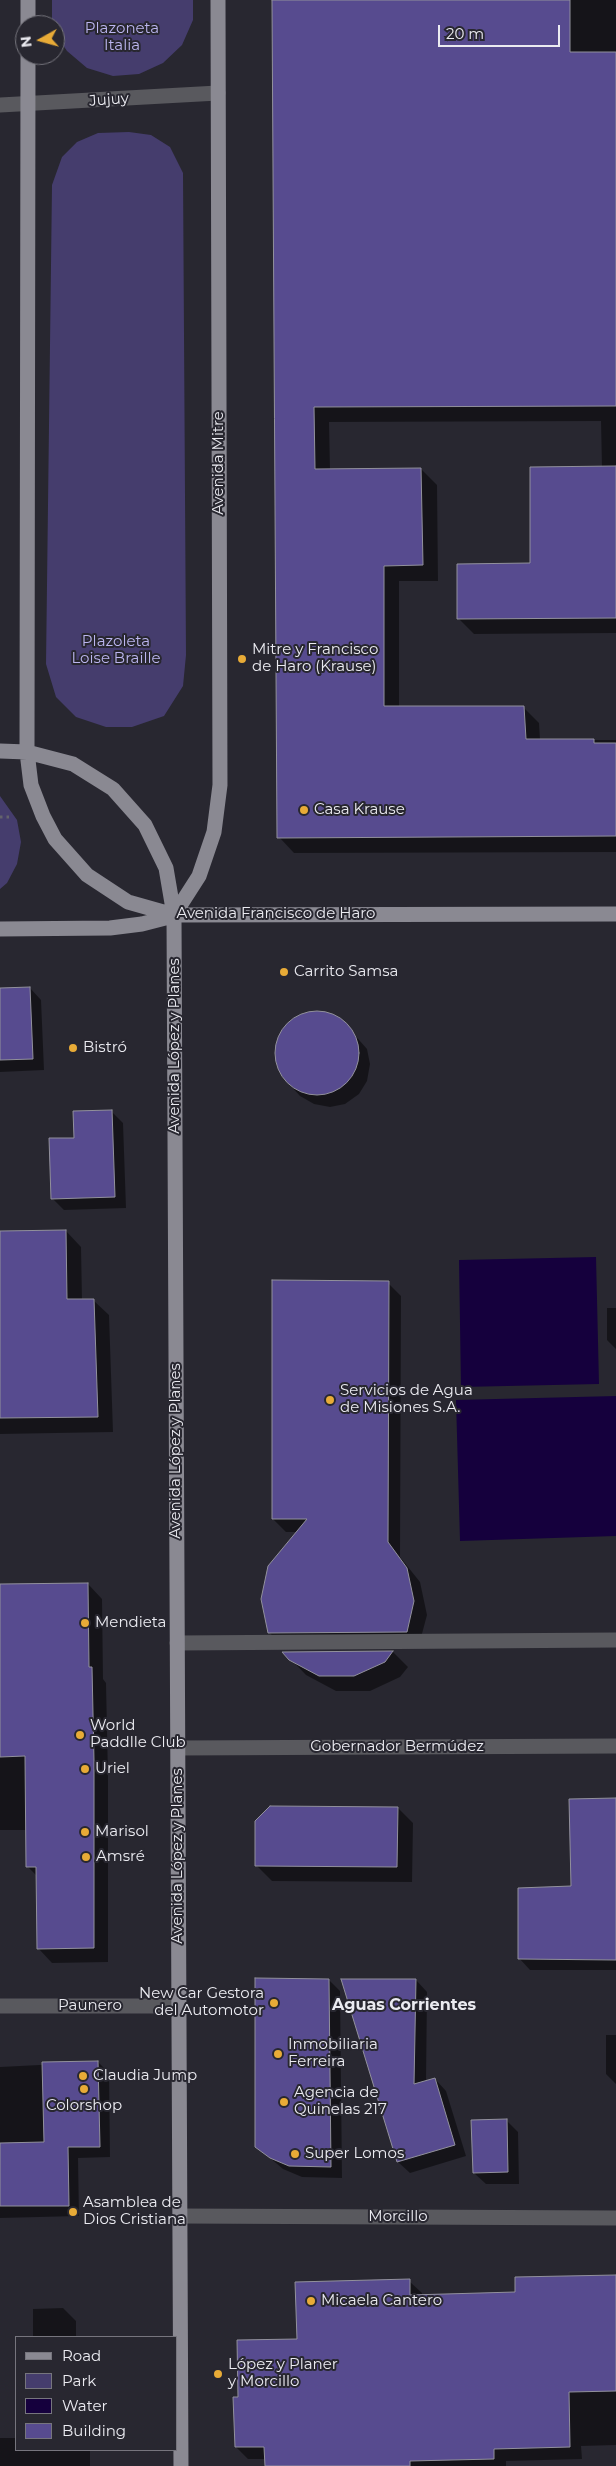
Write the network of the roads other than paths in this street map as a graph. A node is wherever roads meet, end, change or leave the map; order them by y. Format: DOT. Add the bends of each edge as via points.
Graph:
graph roads {
  1 [pos="28,0"];
  2 [pos="218,0"];
  3 [pos="28,15"];
  4 [pos="28,65"];
  5 [pos="218,93"];
  6 [pos="0,105"];
  7 [pos="28,105"];
  8 [pos="0,751"];
  9 [pos="27,752"];
  10 [pos="616,914"];
  11 [pos="174,916"];
  12 [pos="0,929"];
  13 [pos="616,1640"];
  14 [pos="177,1643"];
  15 [pos="616,1746"];
  16 [pos="178,1748"];
  17 [pos="0,2006"];
  18 [pos="179,2006"];
  19 [pos="180,2216"];
  20 [pos="616,2218"];
  21 [pos="181,2466"];
  1 -- 3 [label="main road"];
  2 -- 5 [label="main road, Avenida Mitre"];
  4 -- 7 [label="main road"];
  5 -- 7 [label="street, Jujuy"];
  5 -- 11 [label="main road, Avenida Mitre" via="220,785 214,832 198,876"];
  6 -- 7 [label="street, Jujuy"];
  7 -- 9 [label="main road"];
  8 -- 9 [label="main road, Avenida López y Planes"];
  9 -- 11 [label="main road, Avenida Francisco de Haro" via="31,784 43,816 55,839 87,875 128,902"];
  9 -- 11 [label="main road, Avenida López y Planes" via="73,764 113,789 145,825 166,868"];
  10 -- 11 [label="main road, Avenida Francisco de Haro"];
  11 -- 12 [label="main road" via="110,928"];
  11 -- 14 [label="main road, Avenida López y Planes"];
  13 -- 14 [label="street"];
  14 -- 16 [label="main road, Avenida López y Planes"];
  15 -- 16 [label="street, Gobernador Bermúdez"];
  16 -- 18 [label="main road, Avenida López y Planes"];
  17 -- 18 [label="street, Paunero"];
  18 -- 19 [label="main road, Avenida López y Planes"];
  19 -- 20 [label="street, Morcillo"];
  19 -- 21 [label="main road, Avenida López y Planes"];
}
